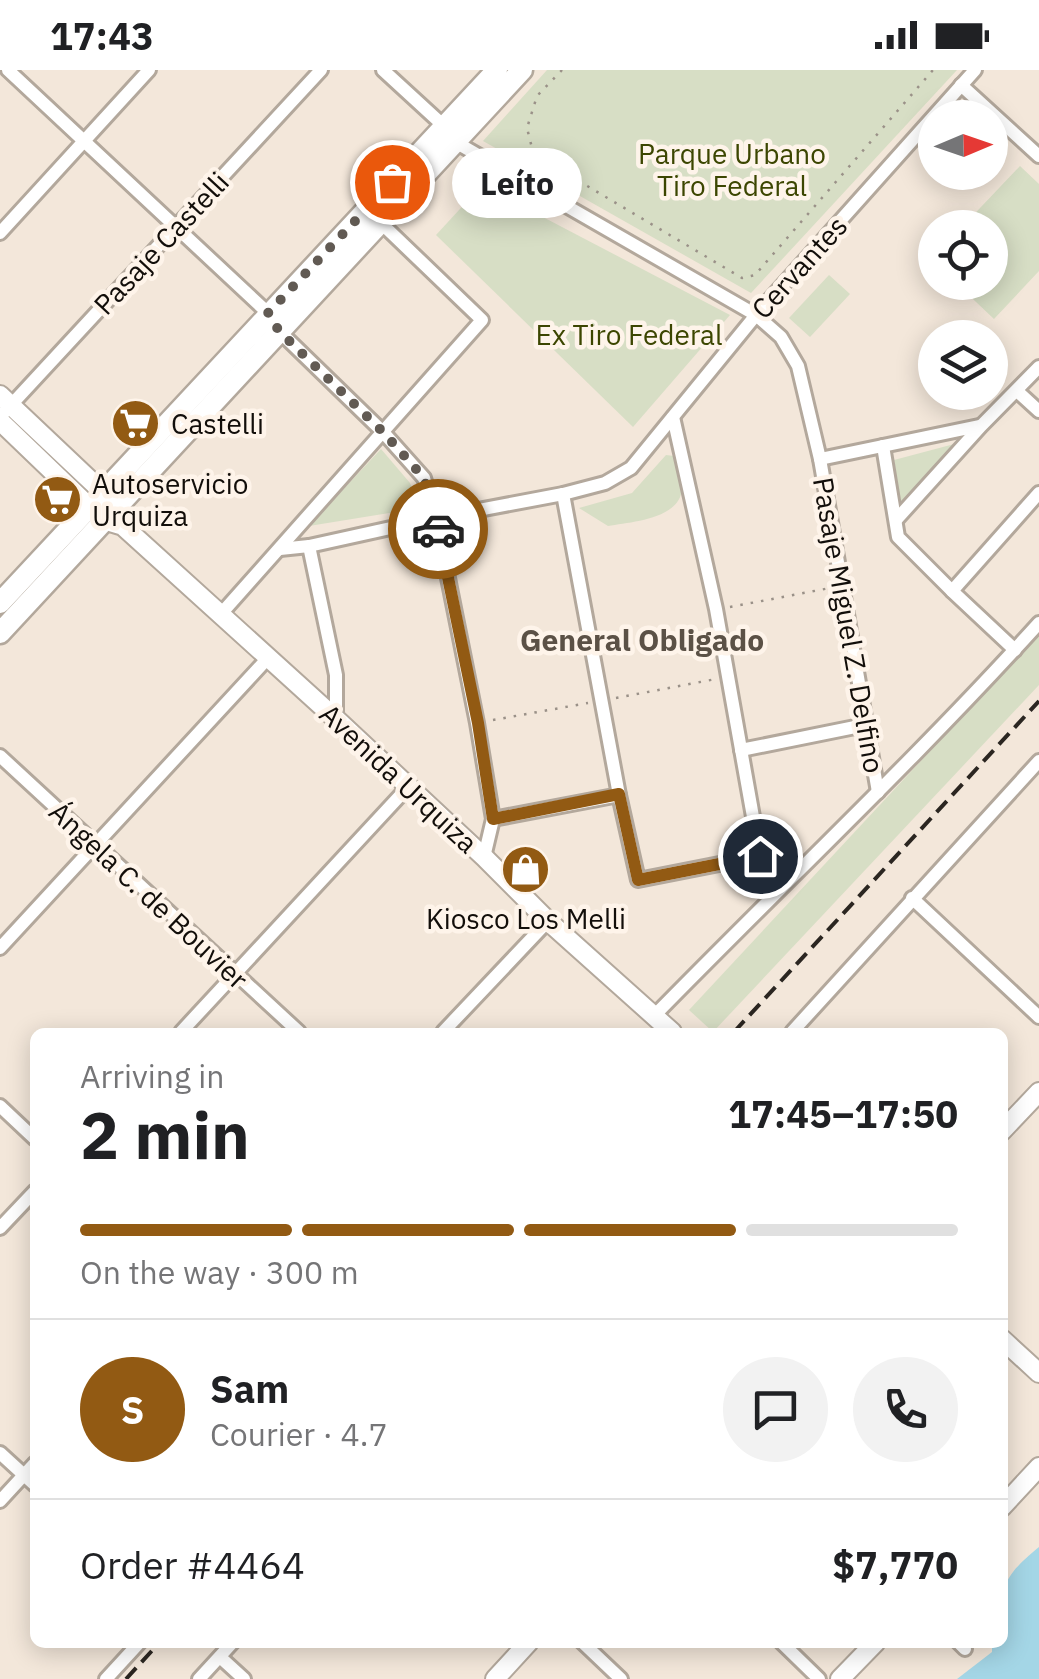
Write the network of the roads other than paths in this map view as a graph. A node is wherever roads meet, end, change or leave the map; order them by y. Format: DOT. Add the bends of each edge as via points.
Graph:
graph roads {
  1 [pos="8,70"];
  2 [pos="149,70"];
  3 [pos="321,70"];
  4 [pos="383,70"];
  5 [pos="497,70"];
  6 [pos="522,70"];
  7 [pos="975,70"];
  8 [pos="961,86"];
  9 [pos="451,135"];
  10 [pos="84,141"];
  11 [pos="1039,156"];
  12 [pos="381,223"];
  13 [pos="176,226"];
  14 [pos="0,232"];
  15 [pos="756,314"];
  16 [pos="274,322"];
  17 [pos="1039,366"];
  18 [pos="1016,390"];
  19 [pos="3,409"];
  20 [pos="1039,411"];
  21 [pos="673,417"];
  22 [pos="980,426"];
  23 [pos="383,432"];
  24 [pos="882,446"];
  25 [pos="820,459"];
  26 [pos="563,494"];
  27 [pos="1039,494"];
  28 [pos="107,510"];
  29 [pos="436,518"];
  30 [pos="896,520"];
  31 [pos="309,546"];
  32 [pos="280,549"];
  33 [pos="952,591"];
  34 [pos="0,603"];
  35 [pos="220,616"];
  36 [pos="1039,624"];
  37 [pos="0,633"];
  38 [pos="1015,650"];
  39 [pos="267,659"];
  40 [pos="336,719"];
  41 [pos="865,725"];
  42 [pos="741,750"];
  43 [pos="0,756"];
  44 [pos="1039,761"];
  45 [pos="408,786"];
  46 [pos="878,792"];
  47 [pos="619,794"];
  48 [pos="493,819"];
  49 [pos="95,844"];
  50 [pos="760,856"];
  51 [pos="484,857"];
  52 [pos="774,892"];
  53 [pos="912,898"];
  54 [pos="548,921"];
  55 [pos="0,948"];
  56 [pos="235,974"];
  57 [pos="654,1016"];
  58 [pos="1039,1017"];
  59 [pos="186,1028"];
  60 [pos="295,1028"];
  61 [pos="447,1028"];
  62 [pos="668,1028"];
  63 [pos="796,1028"];
  64 [pos="1039,1092"];
  65 [pos="0,1106"];
  66 [pos="1008,1125"];
  67 [pos="30,1133"];
  68 [pos="30,1197"];
  69 [pos="0,1228"];
  70 [pos="1008,1344"];
  71 [pos="1039,1372"];
  72 [pos="0,1453"];
  73 [pos="1039,1467"];
  74 [pos="30,1468"];
  75 [pos="24,1475"];
  76 [pos="30,1481"];
  77 [pos="0,1500"];
  78 [pos="1008,1501"];
  79 [pos="134,1648"];
  80 [pos="228,1648"];
  81 [pos="523,1648"];
  82 [pos="588,1648"];
  83 [pos="787,1648"];
  84 [pos="870,1648"];
  85 [pos="220,1657"];
  86 [pos="106,1679"];
  87 [pos="199,1679"];
  88 [pos="244,1679"];
  89 [pos="495,1679"];
  90 [pos="621,1679"];
  91 [pos="819,1679"];
  92 [pos="840,1679"];
  1 -- 10 [label="street"];
  2 -- 10 [label="street"];
  3 -- 13 [label="street, Pasaje Castelli"];
  4 -- 9 [label="street, Pasaje Miguel Z. Delfino"];
  5 -- 9 [label="main road"];
  6 -- 9 [label="main road"];
  7 -- 8 [label="street, Cervantes"];
  8 -- 11 [label="street"];
  8 -- 15 [label="street, Cervantes"];
  9 -- 12 [label="main road"];
  9 -- 15 [label="street, Pasaje Miguel Z. Delfino"];
  9 -- 16 [label="main road"];
  10 -- 13 [label="street"];
  10 -- 14 [label="street"];
  12 -- 16 [label="main road"];
  12 -- 23 [label="street" via="482,320"];
  13 -- 16 [label="street"];
  13 -- 19 [label="street, Pasaje Castelli"];
  15 -- 21 [label="street, Cervantes"];
  15 -- 25 [label="street, Pasaje Miguel Z. Delfino" via="781,336 798,366"];
  16 -- 23 [label="street"];
  16 -- 28 [label="main road"];
  17 -- 18 [label="street"];
  18 -- 20 [label="street"];
  18 -- 22 [label="street"];
  19 -- 28 [label="street, Avenida Urquiza"];
  21 -- 26 [label="street, Cervantes" via="632,468 605,484"];
  21 -- 42 [label="street"];
  22 -- 24 [label="street"];
  22 -- 30 [label="street"];
  23 -- 29 [label="street" via="424,478"];
  23 -- 32 [label="street"];
  24 -- 25 [label="street"];
  24 -- 30 [label="street"];
  25 -- 41 [label="street, Pasaje Miguel Z. Delfino"];
  26 -- 29 [label="street, Cervantes"];
  26 -- 47 [label="street"];
  27 -- 33 [label="street"];
  28 -- 34 [label="main road"];
  28 -- 35 [label="street, Avenida Urquiza"];
  28 -- 37 [label="main road"];
  29 -- 31 [label="street, Cervantes"];
  29 -- 48 [label="street"];
  30 -- 33 [label="street" via="898,536"];
  31 -- 32 [label="street, Cervantes"];
  31 -- 40 [label="street" via="336,675"];
  32 -- 35 [label="street"];
  33 -- 38 [label="street"];
  35 -- 39 [label="street, Avenida Urquiza"];
  36 -- 38 [label="street"];
  38 -- 46 [label="street"];
  39 -- 40 [label="street, Avenida Urquiza"];
  39 -- 49 [label="street"];
  40 -- 45 [label="street, Avenida Urquiza"];
  41 -- 42 [label="street"];
  41 -- 46 [label="street, Pasaje Miguel Z. Delfino"];
  42 -- 50 [label="street"];
  43 -- 49 [label="street, Ángela C. de Bouvier"];
  44 -- 53 [label="street"];
  45 -- 51 [label="street, Avenida Urquiza"];
  45 -- 56 [label="street"];
  46 -- 52 [label="street"];
  47 -- 48 [label="street"];
  47 -- 50 [label="street" via="638,880"];
  48 -- 51 [label="street"];
  49 -- 55 [label="street"];
  49 -- 56 [label="street, Ángela C. de Bouvier"];
  50 -- 52 [label="street"];
  51 -- 54 [label="street, Avenida Urquiza"];
  52 -- 57 [label="street"];
  53 -- 58 [label="street"];
  53 -- 63 [label="street"];
  54 -- 57 [label="street, Avenida Urquiza"];
  54 -- 61 [label="street"];
  56 -- 59 [label="street"];
  56 -- 60 [label="street, Ángela C. de Bouvier"];
  57 -- 62 [label="street, Avenida Urquiza"];
  64 -- 66 [label="street"];
  65 -- 67 [label="street"];
  68 -- 69 [label="street"];
  70 -- 71 [label="street"];
  72 -- 75 [label="street"];
  73 -- 78 [label="street"];
  74 -- 75 [label="street"];
  75 -- 76 [label="street"];
  75 -- 77 [label="street"];
  79 -- 86 [label="street"];
  80 -- 85 [label="street"];
  81 -- 89 [label="street"];
  82 -- 90 [label="street"];
  83 -- 91 [label="street"];
  84 -- 92 [label="street"];
  85 -- 87 [label="street"];
  85 -- 88 [label="street"];
}
